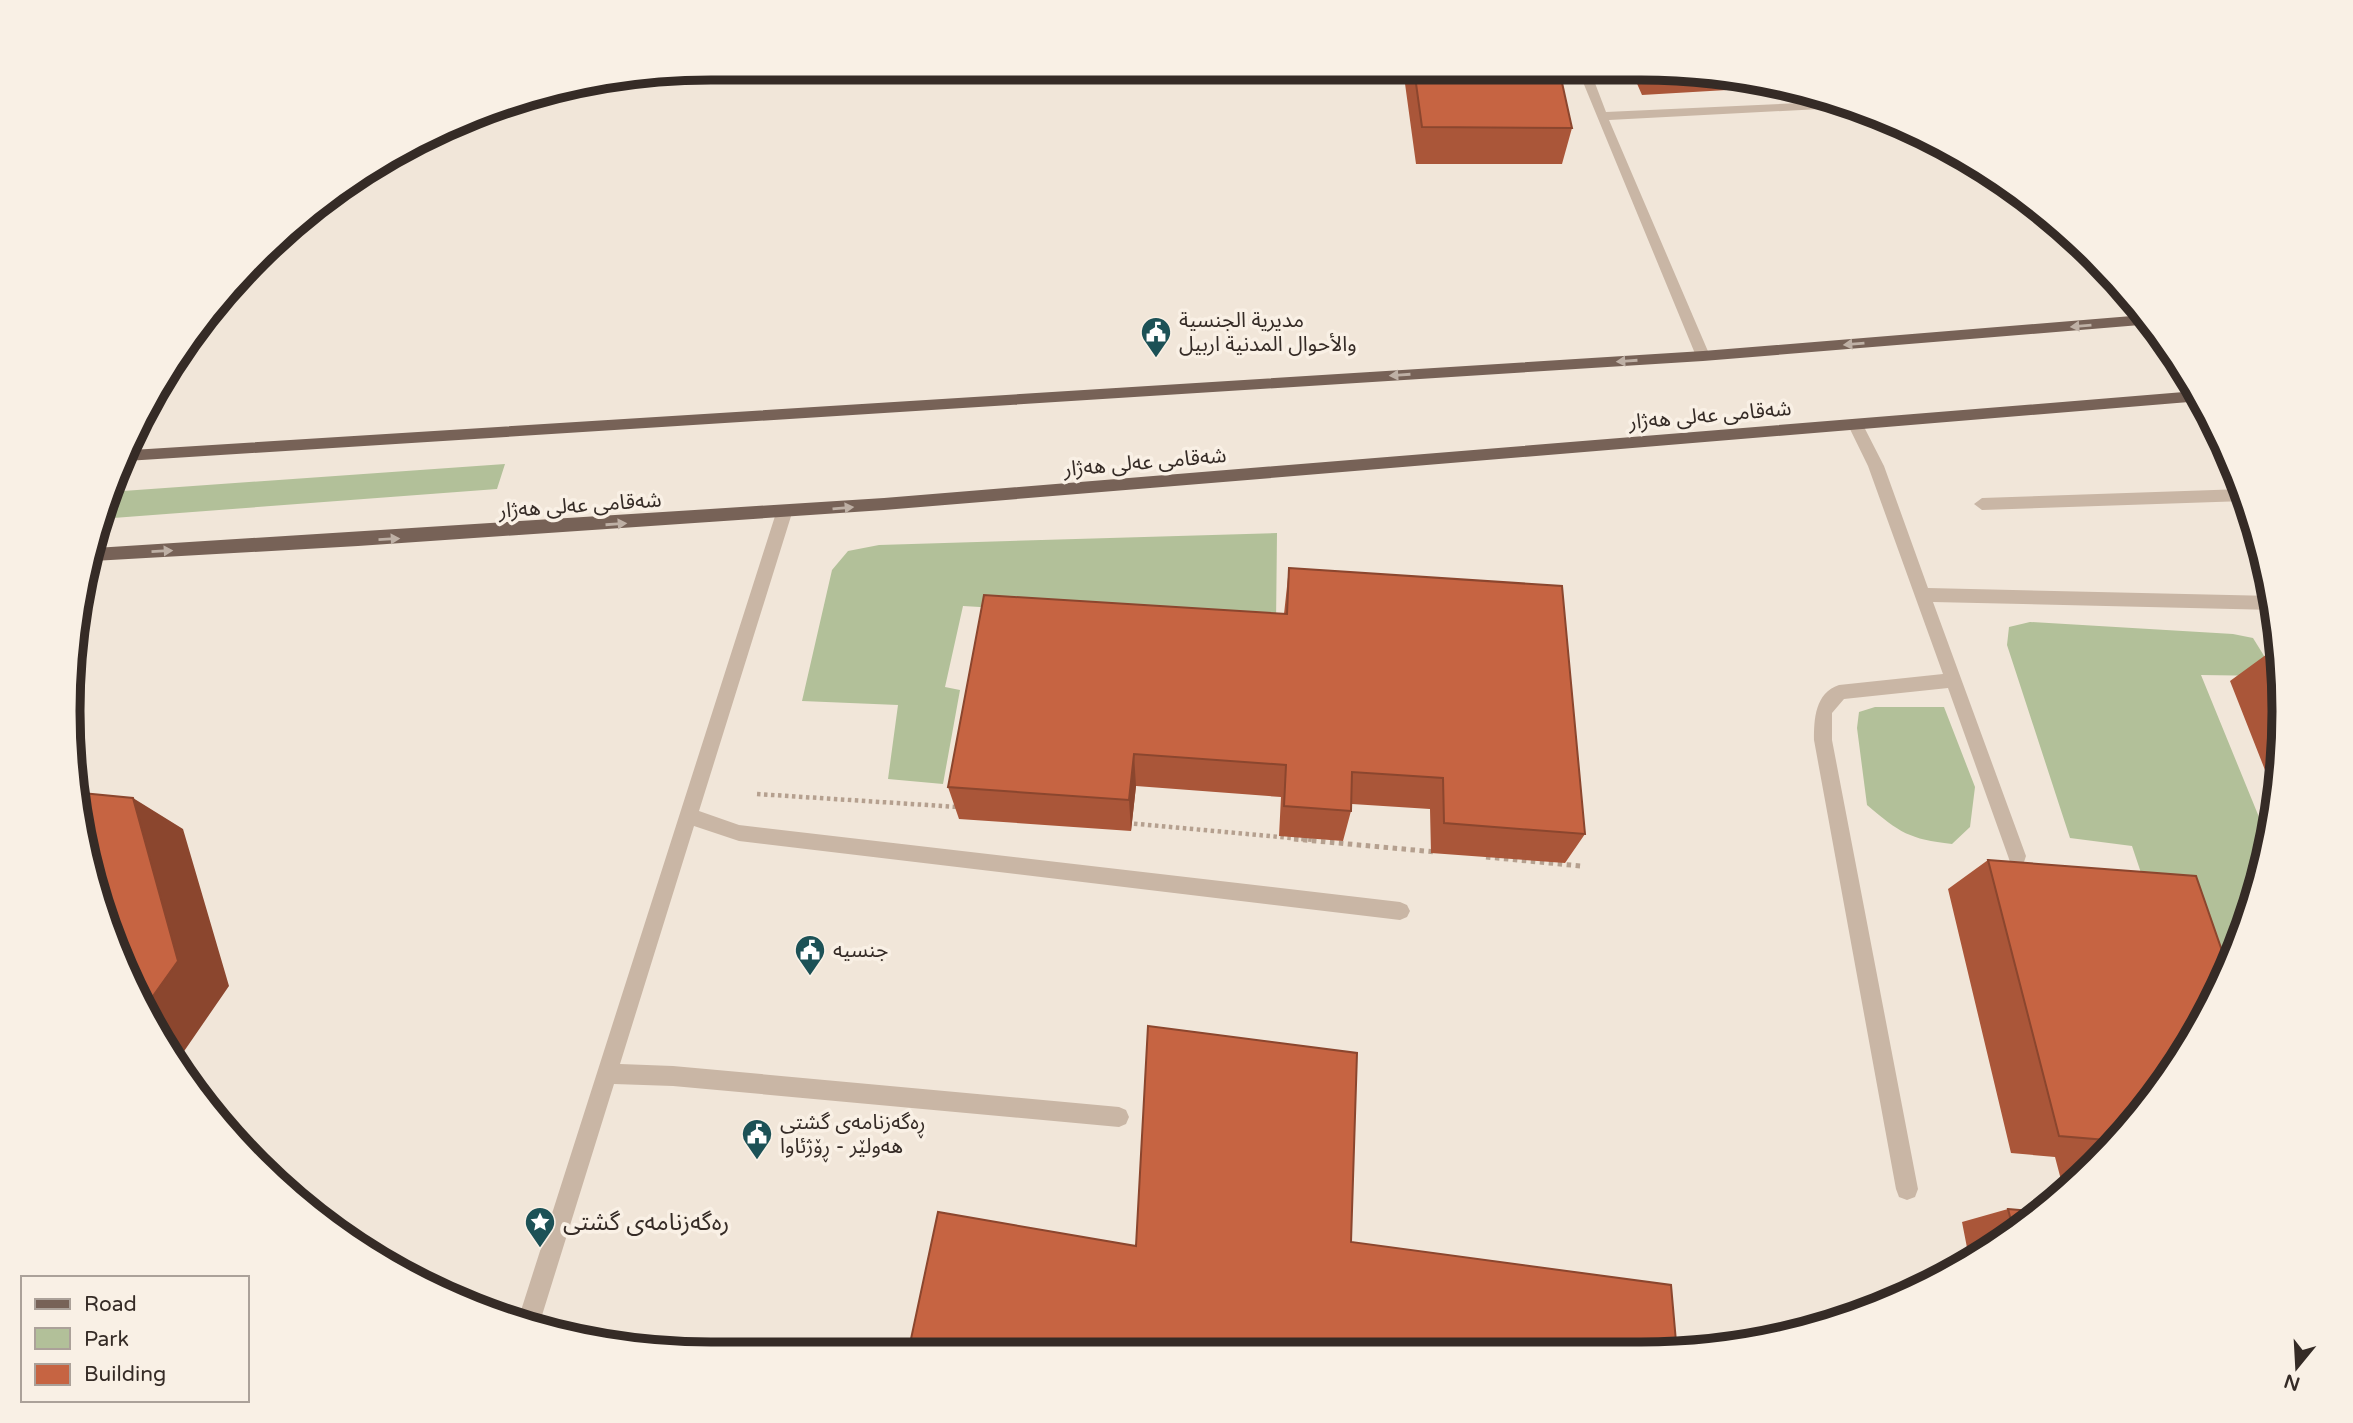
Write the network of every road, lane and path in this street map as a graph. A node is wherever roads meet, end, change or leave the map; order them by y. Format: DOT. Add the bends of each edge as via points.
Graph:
graph roads {
  1 [pos="1588,80"];
  2 [pos="1820,106"];
  3 [pos="1601,116"];
  4 [pos="2137,321"];
  5 [pos="1703,356"];
  6 [pos="2188,397"];
  7 [pos="1856,425"];
  8 [pos="135,456"];
  9 [pos="2234,495"];
  10 [pos="1982,505"];
  11 [pos="784,513"];
  12 [pos="101,555"];
  13 [pos="1923,595"];
  14 [pos="2263,603"];
  15 [pos="1954,680"];
  16 [pos="750,794"];
  17 [pos="965,808"];
  18 [pos="689,817"];
  19 [pos="1115,822"];
  20 [pos="1444,853"];
  21 [pos="1472,856"];
  22 [pos="2018,856"];
  23 [pos="1581,866"];
  24 [pos="1400,911"];
  25 [pos="608,1074"];
  26 [pos="1119,1117"];
  27 [pos="1907,1189"];
  28 [pos="531,1316"];
  1 -- 3 [label="street"];
  2 -- 3 [label="street"];
  3 -- 5 [label="street"];
  4 -- 5 [label="main road, one-way"];
  5 -- 8 [label="main road, one-way"];
  6 -- 7 [label="main road, شەقامی عەلی هەژار"];
  11 -- 7 [label="main road, شەقامی عەلی هەژار, one-way"];
  7 -- 13 [label="street" via="1876,466"];
  9 -- 10 [label="street"];
  12 -- 11 [label="main road, شەقامی عەلی هەژار, one-way"];
  11 -- 18 [label="street"];
  13 -- 14 [label="street"];
  13 -- 15 [label="street"];
  15 -- 22 [label="street"];
  15 -- 27 [label="street" via="1839,692 1823,711 1824,740"];
  16 -- 17 [label="path"];
  18 -- 24 [label="street" via="739,833"];
  18 -- 25 [label="street"];
  19 -- 20 [label="path"];
  21 -- 23 [label="path"];
  25 -- 26 [label="street"];
  25 -- 28 [label="street"];
}
